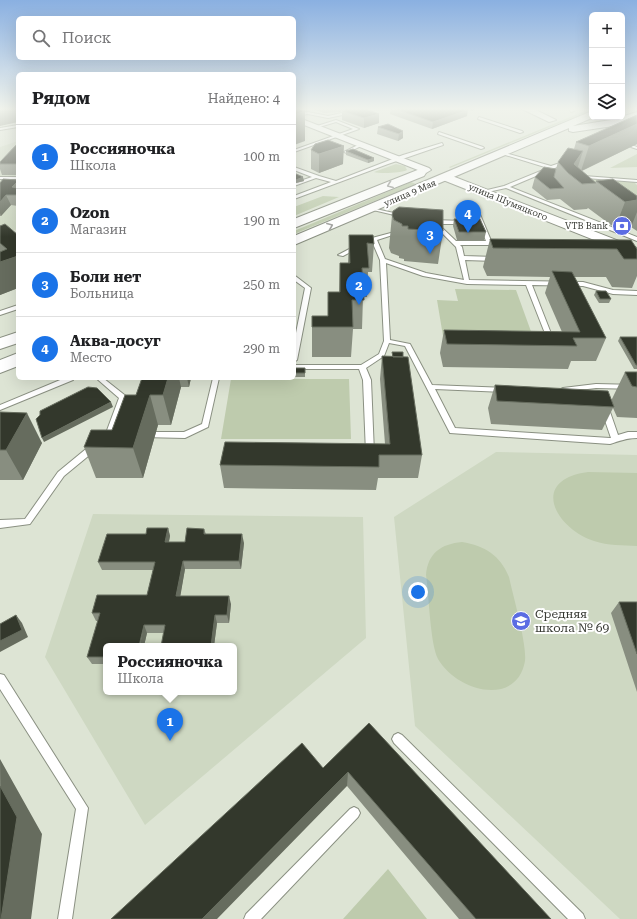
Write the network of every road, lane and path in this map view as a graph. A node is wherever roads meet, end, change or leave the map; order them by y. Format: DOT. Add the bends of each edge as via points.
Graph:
graph roads {
  1 [pos="377,151"];
  2 [pos="419,151"];
  3 [pos="474,151"];
  4 [pos="508,151"];
  5 [pos="503,153"];
  6 [pos="467,154"];
  7 [pos="396,158"];
  8 [pos="570,159"];
  9 [pos="439,165"];
  10 [pos="556,166"];
  11 [pos="550,167"];
  12 [pos="562,168"];
  13 [pos="296,169"];
  14 [pos="426,170"];
  15 [pos="580,174"];
  16 [pos="325,176"];
  17 [pos="316,177"];
  18 [pos="586,177"];
  19 [pos="0,178"];
  20 [pos="16,178"];
  21 [pos="446,178"];
  22 [pos="637,181"];
  23 [pos="336,182"];
  24 [pos="583,182"];
  25 [pos="296,183"];
  26 [pos="506,187"];
  27 [pos="485,192"];
  28 [pos="296,197"];
  29 [pos="373,209"];
  30 [pos="477,212"];
  31 [pos="413,218"];
  32 [pos="427,222"];
  33 [pos="434,222"];
  34 [pos="481,222"];
  35 [pos="296,223"];
  36 [pos="404,230"];
  37 [pos="374,239"];
  38 [pos="637,239"];
  39 [pos="296,240"];
  40 [pos="368,242"];
  41 [pos="454,243"];
  42 [pos="361,245"];
  43 [pos="637,252"];
  44 [pos="341,255"];
  45 [pos="462,258"];
  46 [pos="500,259"];
  47 [pos="383,260"];
  48 [pos="296,279"];
  49 [pos="467,282"];
  50 [pos="528,283"];
  51 [pos="637,293"];
  52 [pos="16,308"];
  53 [pos="0,313"];
  54 [pos="16,338"];
  55 [pos="387,341"];
  56 [pos="0,344"];
  57 [pos="554,348"];
  58 [pos="296,350"];
  59 [pos="16,360"];
  60 [pos="0,367"];
  61 [pos="296,367"];
  62 [pos="362,367"];
  63 [pos="66,380"];
  64 [pos="102,380"];
  65 [pos="216,380"];
  66 [pos="430,387"];
  67 [pos="637,387"];
  68 [pos="509,390"];
  69 [pos="557,391"];
  70 [pos="599,392"];
  71 [pos="0,408"];
  72 [pos="139,435"];
  73 [pos="637,435"];
  74 [pos="616,440"];
  75 [pos="363,457"];
  76 [pos="0,524"];
  77 [pos="0,679"];
  78 [pos="398,739"];
  79 [pos="354,813"];
  80 [pos="65,919"];
  81 [pos="251,919"];
  82 [pos="578,919"];
  1 -- 7 [label="street"];
  2 -- 7 [label="lane"];
  3 -- 6 [label="main road"];
  4 -- 5 [label="main road, улица 9 Мая"];
  5 -- 11 [label="lane"];
  5 -- 21 [label="main road, улица 9 Мая"];
  7 -- 14 [label="street"];
  7 -- 23 [label="lane" via="389,163"];
  8 -- 10 [label="lane"];
  9 -- 14 [label="main road, улица 9 Мая"];
  10 -- 11 [label="lane"];
  10 -- 12 [label="lane"];
  11 -- 26 [label="lane"];
  13 -- 17 [label="lane"];
  14 -- 21 [label="main road"];
  14 -- 35 [label="main road, улица 9 Мая, one-way"];
  15 -- 18 [label="lane"];
  16 -- 17 [label="lane"];
  17 -- 23 [label="lane"];
  17 -- 25 [label="lane"];
  18 -- 22 [label="lane"];
  18 -- 24 [label="lane"];
  19 -- 20 [label="lane"];
  21 -- 27 [label="street, улица Шумяцкого"];
  21 -- 29 [label="main road, улица 9 Мая"];
  23 -- 28 [label="lane"];
  26 -- 27 [label="lane"];
  26 -- 38 [label="lane"];
  27 -- 43 [label="street, улица Шумяцкого"];
  29 -- 31 [label="lane"];
  39 -- 29 [label="main road, улица 9 Мая, one-way"];
  30 -- 34 [label="lane"];
  32 -- 33 [label="lane"];
  33 -- 34 [label="lane"];
  33 -- 41 [label="lane"];
  34 -- 41 [label="lane" via="489,243"];
  36 -- 37 [label="lane"];
  37 -- 40 [label="lane"];
  37 -- 47 [label="lane"];
  41 -- 45 [label="lane" via="459,247"];
  42 -- 44 [label="lane"];
  45 -- 46 [label="lane"];
  45 -- 49 [label="lane"];
  47 -- 49 [label="lane" via="425,275"];
  47 -- 55 [label="lane"];
  48 -- 58 [label="lane" via="308,288"];
  49 -- 50 [label="lane"];
  50 -- 51 [label="lane" via="583,284 613,292"];
  50 -- 57 [label="lane"];
  52 -- 53 [label="lane"];
  54 -- 56 [label="main road"];
  55 -- 62 [label="lane" via="382,355"];
  55 -- 66 [label="lane" via="408,345"];
  59 -- 60 [label="main road"];
  61 -- 62 [label="lane"];
  62 -- 75 [label="lane" via="367,380 370,457"];
  63 -- 71 [label="lane"];
  64 -- 76 [label="lane" via="123,397 113,434 61,474 27,522"];
  65 -- 72 [label="lane" via="205,425 185,435"];
  66 -- 68 [label="lane"];
  66 -- 74 [label="lane" via="453,431"];
  67 -- 70 [label="lane"];
  69 -- 70 [label="lane"];
  70 -- 74 [label="lane"];
  73 -- 74 [label="lane" via="628,434"];
  77 -- 80 [label="lane" via="82,808"];
  78 -- 82 [label="lane"];
  79 -- 81 [label="lane"];
}
